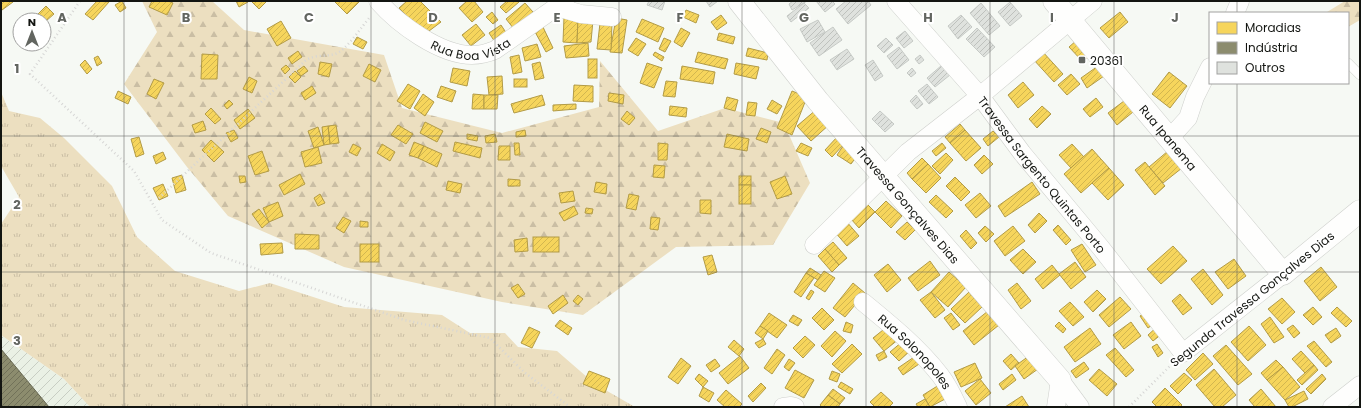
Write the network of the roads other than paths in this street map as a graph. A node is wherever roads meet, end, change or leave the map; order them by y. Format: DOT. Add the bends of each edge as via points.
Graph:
graph roads {
  1 [pos="739,1"];
  2 [pos="896,1"];
  3 [pos="1054,1"];
  4 [pos="1093,1"];
  5 [pos="1240,1"];
  6 [pos="380,3"];
  7 [pos="561,4"];
  8 [pos="1235,12"];
  9 [pos="612,17"];
  10 [pos="1070,21"];
  11 [pos="1349,64"];
  12 [pos="1209,70"];
  13 [pos="1360,75"];
  14 [pos="980,96"];
  15 [pos="1169,139"];
  16 [pos="883,176"];
  17 [pos="1360,211"];
  18 [pos="814,245"];
  19 [pos="1283,274"];
  20 [pos="863,302"];
  21 [pos="1183,353"];
  22 [pos="1060,380"];
  23 [pos="1360,385"];
  24 [pos="783,407"];
  25 [pos="795,407"];
  26 [pos="958,407"];
  27 [pos="1056,407"];
  28 [pos="1080,407"];
  29 [pos="1332,407"];
  1 -- 16 [label="street, Travessa Gonçalves Dias" via="818,101"];
  2 -- 14 [label="street, Travessa Sargento Quintas Porto"];
  3 -- 10 [label="street, Rua Ipanema"];
  4 -- 10 [label="street"];
  5 -- 8 [label="street"];
  6 -- 7 [label="street, Rua Boa Vista" via="393,17 423,39 458,54 472,55 495,50"];
  7 -- 9 [label="street" via="581,14"];
  10 -- 14 [label="street"];
  10 -- 15 [label="street, Rua Ipanema"];
  11 -- 13 [label="lane"];
  12 -- 15 [label="street" via="1188,118"];
  14 -- 16 [label="street" via="935,129"];
  14 -- 21 [label="street, Travessa Sargento Quintas Porto" via="1022,153"];
  15 -- 19 [label="street, Rua Ipanema"];
  16 -- 18 [label="street"];
  16 -- 22 [label="street, Travessa Gonçalves Dias"];
  17 -- 19 [label="street, Segunda Travessa Gonçalves Dias"];
  19 -- 21 [label="street, Segunda Travessa Gonçalves Dias"];
  20 -- 26 [label="street, Rua Solonopoles" via="927,360 940,376"];
  22 -- 27 [label="street"];
  22 -- 28 [label="street, Travessa Gonçalves Dias"];
  23 -- 29 [label="street"];
  24 -- 25 [label="street"];
}
